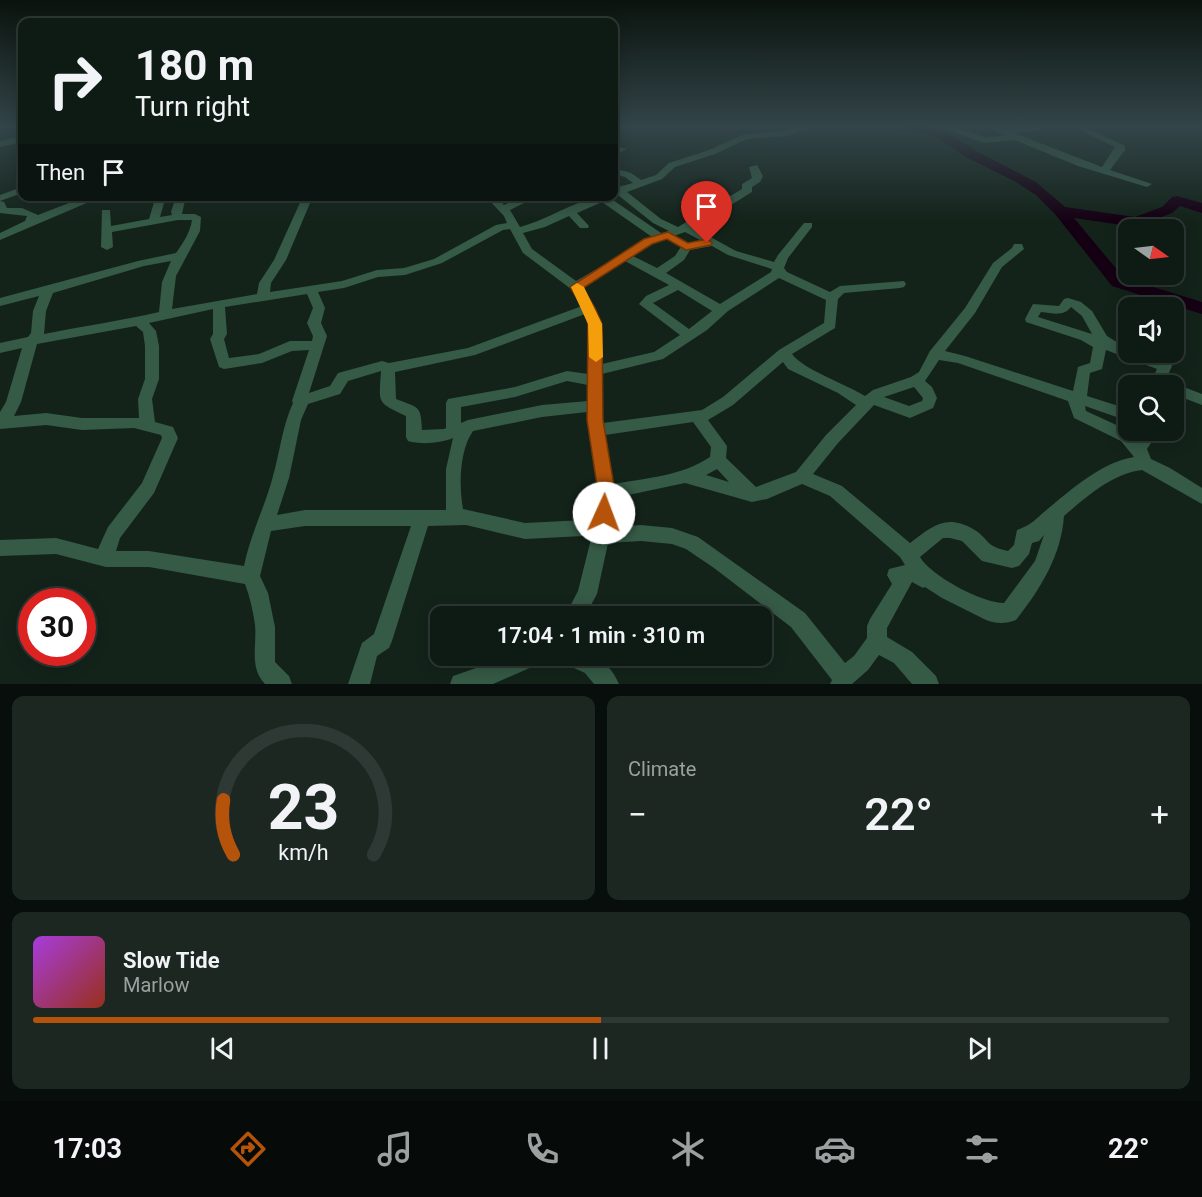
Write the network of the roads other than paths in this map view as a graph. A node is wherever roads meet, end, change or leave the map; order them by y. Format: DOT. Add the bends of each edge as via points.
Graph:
graph roads {
  1 [pos="695,158"];
  2 [pos="1071,158"];
  3 [pos="1114,158"];
  4 [pos="754,167"];
  5 [pos="1104,171"];
  6 [pos="618,172"];
  7 [pos="638,182"];
  8 [pos="0,184"];
  9 [pos="1147,184"];
  10 [pos="618,189"];
  11 [pos="18,191"];
  12 [pos="618,192"];
  13 [pos="11,194"];
  14 [pos="0,198"];
  15 [pos="86,201"];
  16 [pos="160,201"];
  17 [pos="179,201"];
  18 [pos="306,201"];
  19 [pos="495,201"];
  20 [pos="521,201"];
  21 [pos="595,201"];
  22 [pos="612,201"];
  23 [pos="0,204"];
  24 [pos="503,209"];
  25 [pos="106,212"];
  26 [pos="572,212"];
  27 [pos="178,218"];
  28 [pos="154,221"];
  29 [pos="29,224"];
  30 [pos="808,225"];
  31 [pos="584,226"];
  32 [pos="516,228"];
  33 [pos="106,230"];
  34 [pos="673,233"];
  35 [pos="0,237"];
  36 [pos="712,243"];
  37 [pos="1018,246"];
  38 [pos="686,247"];
  39 [pos="107,248"];
  40 [pos="181,256"];
  41 [pos="625,257"];
  42 [pos="779,272"];
  43 [pos="658,273"];
  44 [pos="900,284"];
  45 [pos="679,285"];
  46 [pos="576,287"];
  47 [pos="311,289"];
  48 [pos="48,290"];
  49 [pos="263,295"];
  50 [pos="832,298"];
  51 [pos="0,302"];
  52 [pos="219,304"];
  53 [pos="589,308"];
  54 [pos="720,310"];
  55 [pos="165,315"];
  56 [pos="139,321"];
  57 [pos="688,335"];
  58 [pos="30,343"];
  59 [pos="317,345"];
  60 [pos="0,348"];
  61 [pos="1118,348"];
  62 [pos="784,353"];
  63 [pos="935,354"];
  64 [pos="388,369"];
  65 [pos="596,375"];
  66 [pos="916,381"];
  67 [pos="1184,393"];
  68 [pos="1077,398"];
  69 [pos="1202,400"];
  70 [pos="298,401"];
  71 [pos="869,401"];
  72 [pos="463,402"];
  73 [pos="595,406"];
  74 [pos="1118,412"];
  75 [pos="697,417"];
  76 [pos="0,422"];
  77 [pos="148,426"];
  78 [pos="468,426"];
  79 [pos="597,430"];
  80 [pos="1118,431"];
  81 [pos="1142,441"];
  82 [pos="718,460"];
  83 [pos="1145,463"];
  84 [pos="684,476"];
  85 [pos="802,477"];
  86 [pos="606,492"];
  87 [pos="752,495"];
  88 [pos="1202,497"];
  89 [pos="1056,512"];
  90 [pos="422,518"];
  91 [pos="466,519"];
  92 [pos="264,525"];
  93 [pos="601,535"];
  94 [pos="0,548"];
  95 [pos="906,550"];
  96 [pos="106,559"];
  97 [pos="251,576"];
  98 [pos="949,592"];
  99 [pos="580,606"];
  100 [pos="877,640"];
  101 [pos="512,666"];
  102 [pos="592,666"];
  103 [pos="842,681"];
  104 [pos="279,684"];
  105 [pos="359,684"];
  106 [pos="461,684"];
  107 [pos="608,684"];
  108 [pos="928,684"];
  1 -- 7 [label="street" via="672,165 659,177"];
  2 -- 5 [label="street"];
  3 -- 5 [label="street"];
  4 -- 34 [label="street" via="757,180 746,186 748,190"];
  5 -- 9 [label="street"];
  6 -- 7 [label="street"];
  7 -- 10 [label="street"];
  8 -- 13 [label="street"];
  11 -- 13 [label="street"];
  12 -- 34 [label="street"];
  13 -- 14 [label="street"];
  15 -- 29 [label="street"];
  16 -- 28 [label="street"];
  17 -- 27 [label="street"];
  18 -- 49 [label="street" via="280,260 265,283"];
  19 -- 24 [label="street"];
  20 -- 24 [label="street"];
  21 -- 26 [label="street"];
  22 -- 34 [label="street"];
  23 -- 29 [label="street" via="4,211 33,215"];
  24 -- 32 [label="street"];
  25 -- 33 [label="street"];
  26 -- 31 [label="street"];
  26 -- 32 [label="street"];
  27 -- 28 [label="street"];
  27 -- 40 [label="street" via="195,217 198,222"];
  28 -- 33 [label="street"];
  29 -- 35 [label="street"];
  30 -- 42 [label="street"];
  32 -- 46 [label="street" via="527,251"];
  32 -- 47 [label="street" via="500,227 420,267"];
  33 -- 39 [label="street"];
  34 -- 36 [label="street"];
  34 -- 38 [label="street"];
  34 -- 41 [label="street" via="648,242"];
  36 -- 38 [label="street"];
  36 -- 42 [label="street"];
  37 -- 63 [label="street" via="997,265 970,310"];
  38 -- 43 [label="street" via="680,258"];
  40 -- 48 [label="street"];
  40 -- 55 [label="street" via="168,281"];
  41 -- 43 [label="street"];
  41 -- 46 [label="street"];
  42 -- 50 [label="street"];
  42 -- 54 [label="street"];
  43 -- 45 [label="street"];
  44 -- 50 [label="street" via="840,290"];
  45 -- 54 [label="street"];
  45 -- 57 [label="street" via="645,304"];
  46 -- 53 [label="street"];
  47 -- 49 [label="street"];
  47 -- 59 [label="street" via="319,308 314,323 320,336"];
  48 -- 51 [label="street"];
  48 -- 58 [label="street" via="36,324 39,333"];
  49 -- 52 [label="street"];
  50 -- 62 [label="street" via="830,325"];
  52 -- 55 [label="street"];
  52 -- 59 [label="street" via="217,339 224,364 262,358 290,346"];
  53 -- 64 [label="street" via="469,352"];
  53 -- 65 [label="street" via="595,324"];
  54 -- 57 [label="street"];
  55 -- 56 [label="street"];
  56 -- 58 [label="street"];
  56 -- 77 [label="street" via="149,331 152,346 152,379 145,399"];
  57 -- 65 [label="street" via="658,356"];
  58 -- 60 [label="street"];
  58 -- 76 [label="street" via="11,410"];
  59 -- 70 [label="street"];
  61 -- 68 [label="street" via="1107,345 1080,305 1068,302 1062,310 1037,307 1031,319 1100,345 1097,366 1083,370"];
  62 -- 71 [label="street" via="793,366"];
  62 -- 75 [label="street" via="728,401"];
  63 -- 66 [label="street" via="924,375"];
  63 -- 68 [label="street"];
  64 -- 70 [label="street" via="382,366 343,377 335,390"];
  64 -- 72 [label="street" via="389,402 414,413 414,437 447,435 453,430 453,403"];
  65 -- 72 [label="street" via="567,376"];
  65 -- 73 [label="street"];
  66 -- 71 [label="street"];
  66 -- 71 [label="street" via="930,398 928,404 915,411"];
  67 -- 69 [label="street"];
  68 -- 74 [label="street"];
  68 -- 80 [label="street" via="1079,414"];
  70 -- 92 [label="street" via="301,402 293,420 281,478"];
  71 -- 85 [label="street"];
  72 -- 78 [label="street"];
  73 -- 78 [label="street" via="542,411"];
  73 -- 79 [label="street"];
  75 -- 79 [label="street"];
  75 -- 82 [label="street" via="719,446"];
  76 -- 77 [label="street" via="46,419 82,424 134,422"];
  77 -- 96 [label="street" via="168,431 170,438 145,494 105,550"];
  78 -- 91 [label="street" via="463,430 455,465 453,506 456,515"];
  79 -- 86 [label="street"];
  81 -- 83 [label="street"];
  82 -- 84 [label="street" via="709,468"];
  82 -- 87 [label="street"];
  83 -- 88 [label="street"];
  83 -- 89 [label="street" via="1132,462 1115,470"];
  84 -- 86 [label="street"];
  84 -- 87 [label="street"];
  85 -- 87 [label="street"];
  85 -- 95 [label="street" via="836,491"];
  86 -- 93 [label="street"];
  89 -- 95 [label="street" via="1033,535 1023,536 1023,548 1012,560 988,555 968,535 950,530 940,530 913,551"];
  89 -- 98 [label="street" via="1055,532 1038,578 1009,613 993,614"];
  90 -- 91 [label="street"];
  90 -- 92 [label="street" via="304,518"];
  90 -- 105 [label="street" via="382,641 369,650"];
  91 -- 93 [label="street" via="525,531 584,528"];
  92 -- 97 [label="street"];
  93 -- 99 [label="street"];
  93 -- 103 [label="street" via="641,533 672,536 692,543 798,620"];
  94 -- 96 [label="street" via="56,546"];
  95 -- 98 [label="street" via="918,571"];
  96 -- 97 [label="street" via="149,559"];
  97 -- 104 [label="street" via="265,627 265,662"];
  98 -- 100 [label="street" via="924,581 917,573 896,575 903,583 878,626"];
  100 -- 103 [label="street"];
  100 -- 108 [label="street" via="902,657"];
  101 -- 106 [label="street"];
  102 -- 107 [label="street"];
}
